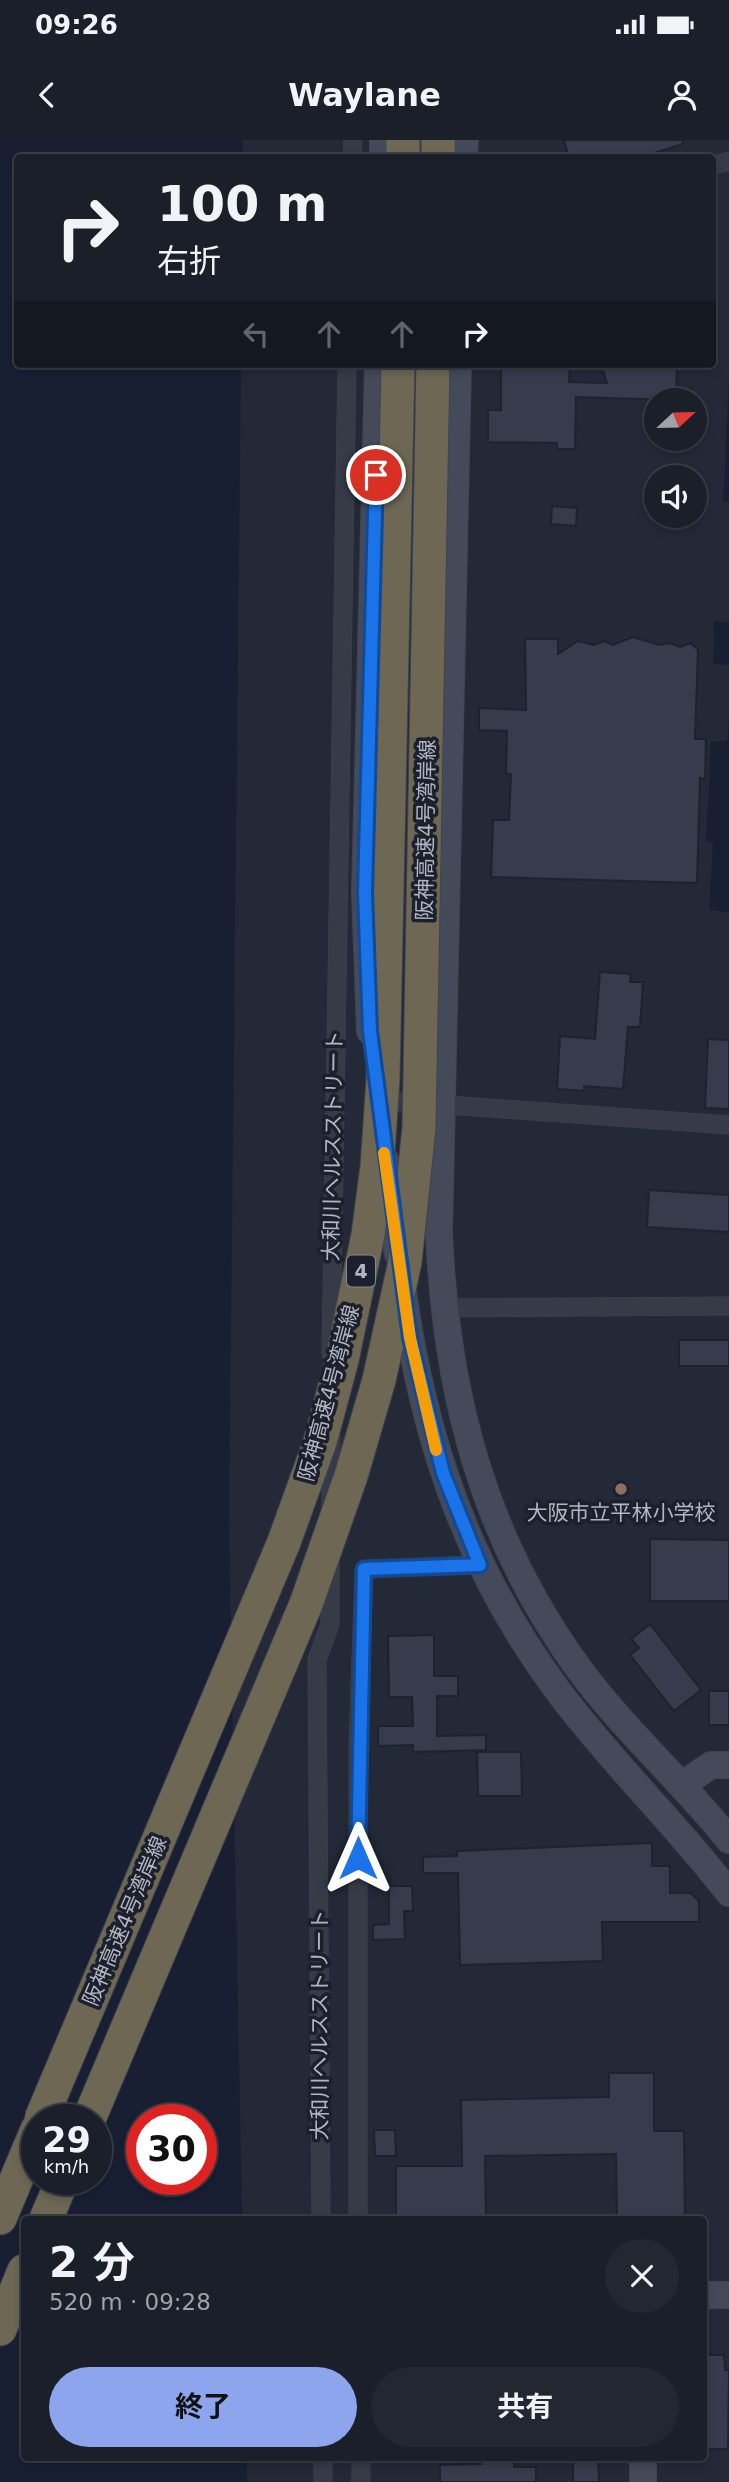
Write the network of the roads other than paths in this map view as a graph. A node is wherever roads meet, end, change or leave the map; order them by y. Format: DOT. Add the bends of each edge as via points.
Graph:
graph roads {
  1 [pos="347,368"];
  2 [pos="378,368"];
  3 [pos="398,368"];
  4 [pos="433,368"];
  5 [pos="457,368"];
  6 [pos="377,1100"];
  7 [pos="441,1103"];
  8 [pos="729,1125"];
  9 [pos="729,1306"];
  10 [pos="444,1308"];
  11 [pos="480,1565"];
  12 [pos="729,1765"];
  13 [pos="682,1785"];
  14 [pos="729,1840"];
  15 [pos="729,1893"];
  16 [pos="47,2104"];
  17 [pos="95,2104"];
  18 [pos="21,2168"];
  19 [pos="56,2195"];
  20 [pos="47,2216"];
  21 [pos="321,2216"];
  22 [pos="358,2216"];
  23 [pos="0,2218"];
  24 [pos="21,2278"];
  25 [pos="707,2295"];
  26 [pos="729,2295"];
  27 [pos="0,2329"];
  28 [pos="323,2461"];
  29 [pos="360,2461"];
  30 [pos="643,2461"];
  31 [pos="323,2482"];
  32 [pos="361,2482"];
  33 [pos="643,2482"];
  1 -- 21 [label="street, 大和川ヘルスストリート" via="332,1198 330,1624 317,1660"];
  2 -- 6 [label="street" via="365,893"];
  3 -- 16 [label="highway, 阪神高速4号湾岸線 / 4, bridge" via="383,1079 377,1167 356,1296 320,1441 284,1542"];
  4 -- 17 [label="highway, 阪神高速4号湾岸線 / 4, bridge" via="420,1101 405,1262 379,1380 306,1604"];
  5 -- 7 [label="street"];
  6 -- 7 [label="street"];
  6 -- 11 [label="street" via="410,1338 429,1424 459,1518"];
  7 -- 8 [label="street"];
  7 -- 10 [label="street" via="439,1233"];
  9 -- 10 [label="street"];
  10 -- 13 [label="street" via="461,1415 477,1474 522,1579 581,1671"];
  11 -- 15 [label="street" via="560,1693"];
  11 -- 22 [label="street" via="364,1569 358,1747"];
  12 -- 13 [label="street" via="711,1765"];
  13 -- 14 [label="street"];
  18 -- 23 [label="highway"];
  19 -- 20 [label="highway"];
  24 -- 27 [label="highway"];
  25 -- 26 [label="street"];
  28 -- 31 [label="street"];
  29 -- 32 [label="street"];
  30 -- 33 [label="street"];
}
